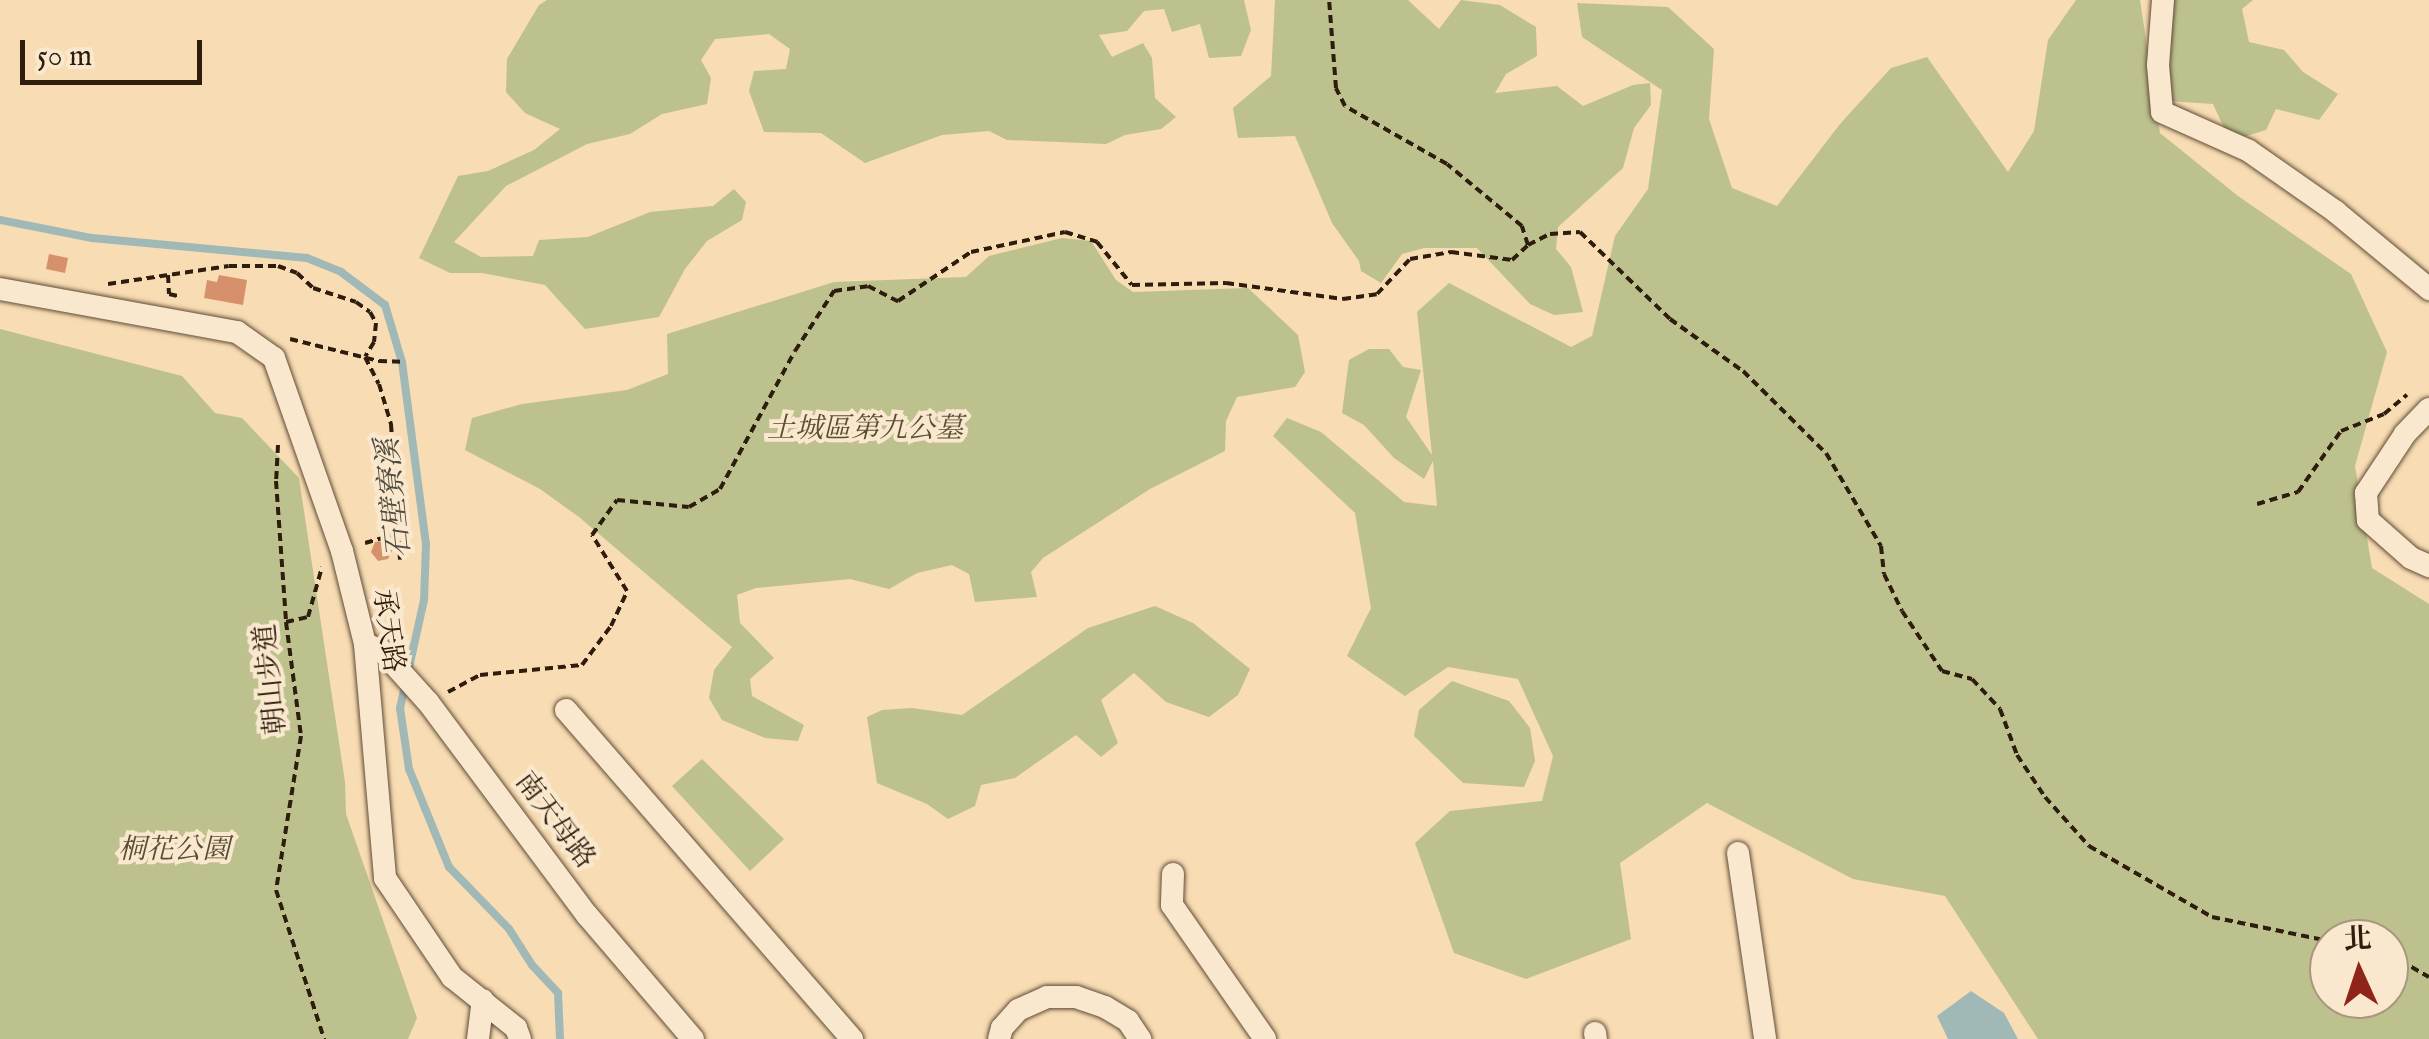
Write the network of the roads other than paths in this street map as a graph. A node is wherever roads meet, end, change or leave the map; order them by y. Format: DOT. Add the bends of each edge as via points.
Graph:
graph roads {
  1 [pos="2163,0"];
  2 [pos="0,289"];
  3 [pos="2429,289"];
  4 [pos="2429,409"];
  5 [pos="2429,566"];
  6 [pos="373,648"];
  7 [pos="566,710"];
  8 [pos="1738,853"];
  9 [pos="1173,874"];
  10 [pos="483,1000"];
  11 [pos="478,1039"];
  12 [pos="520,1039"];
  13 [pos="694,1039"];
  14 [pos="852,1039"];
  15 [pos="1000,1039"];
  16 [pos="1140,1039"];
  17 [pos="1265,1039"];
  18 [pos="1766,1039"];
  1 -- 3 [label="street" via="2162,112 2249,151"];
  2 -- 6 [label="street, 承天路" via="237,332 262,345 288,386"];
  4 -- 5 [label="street" via="2366,494 2368,520"];
  6 -- 10 [label="street, 承天路" via="385,878 452,978"];
  6 -- 13 [label="street, 南天母路" via="428,702 587,916"];
  7 -- 14 [label="street"];
  8 -- 18 [label="street"];
  9 -- 17 [label="street" via="1172,904"];
  10 -- 11 [label="street"];
  10 -- 12 [label="street, 承天路"];
  15 -- 16 [label="street" via="1018,1010 1047,998 1076,997 1106,1007"];
}
